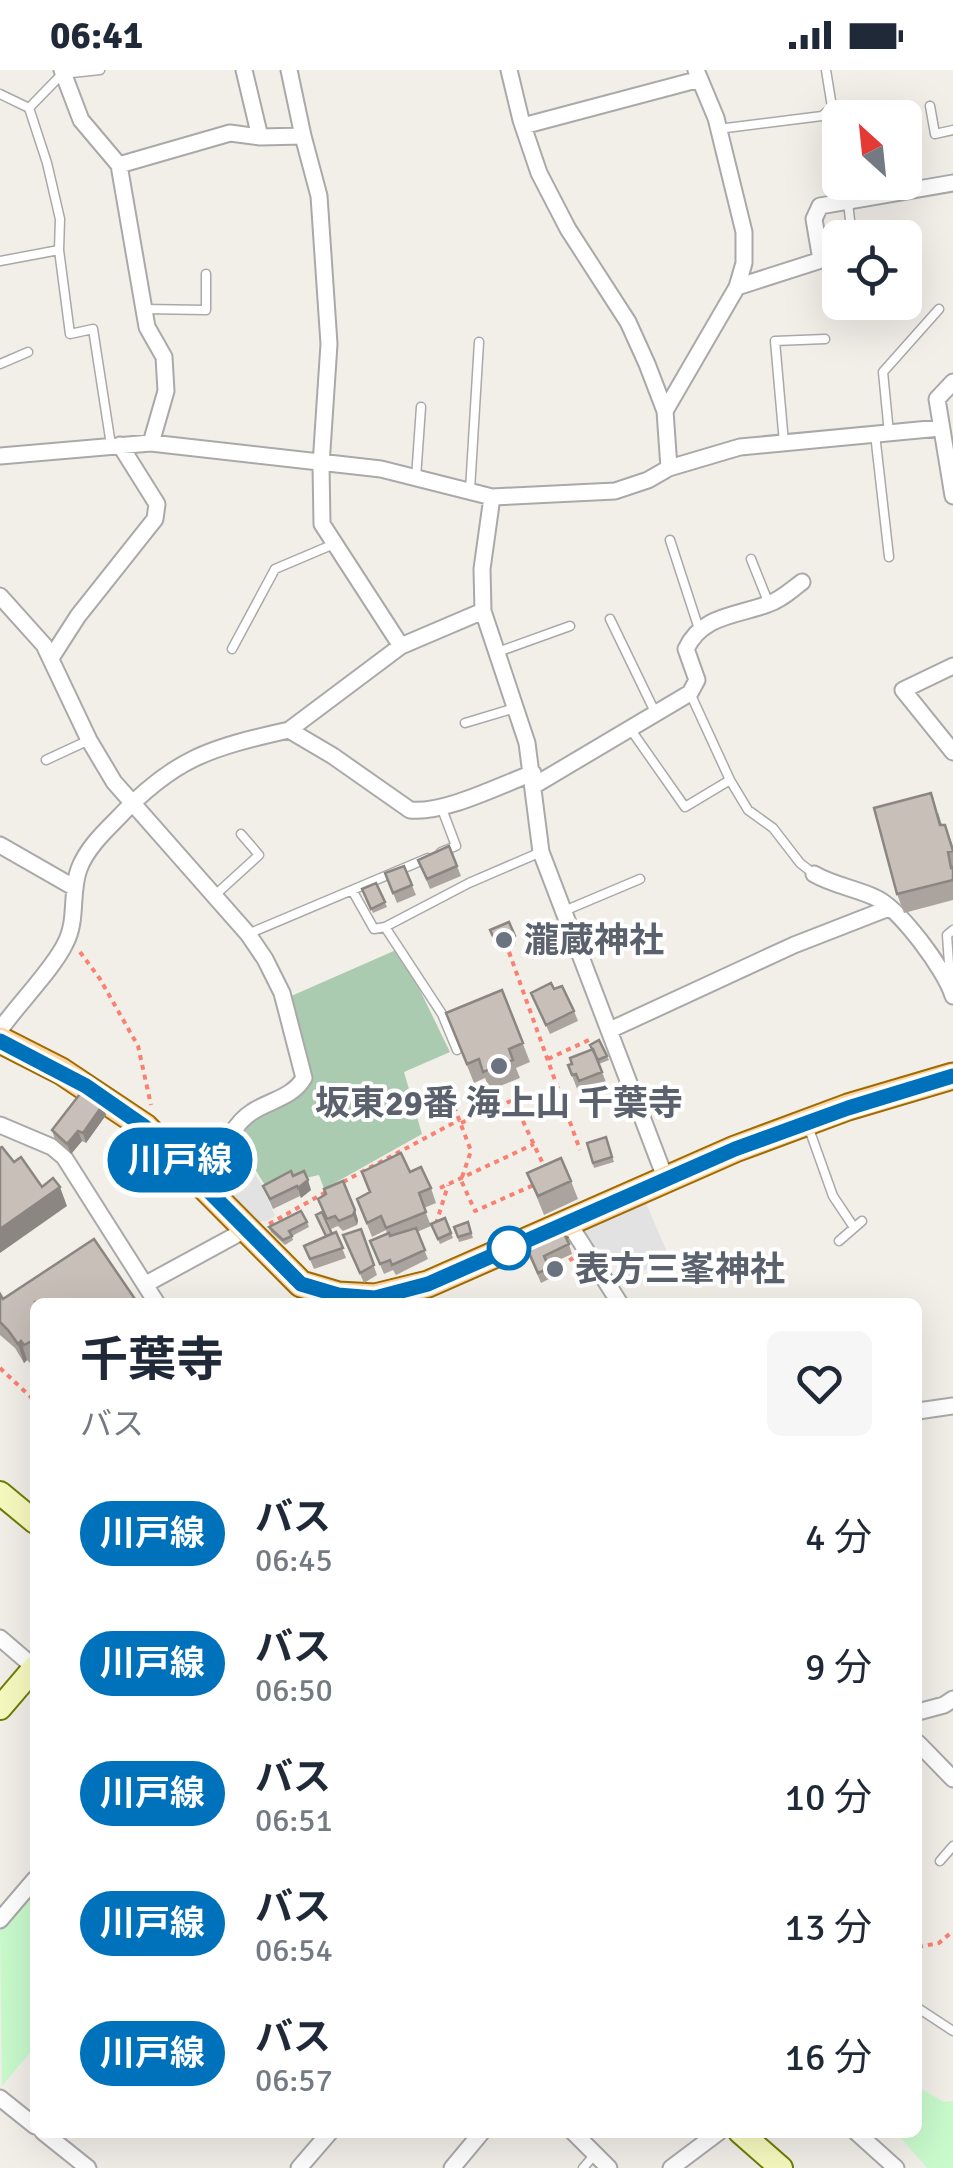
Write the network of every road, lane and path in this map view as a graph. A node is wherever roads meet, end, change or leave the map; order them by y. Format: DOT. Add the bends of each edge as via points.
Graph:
graph roads {
  1 [pos="100,70"];
  2 [pos="244,70"];
  3 [pos="290,70"];
  4 [pos="510,70"];
  5 [pos="826,70"];
  6 [pos="62,72"];
  7 [pos="698,74"];
  8 [pos="0,94"];
  9 [pos="930,106"];
  10 [pos="28,108"];
  11 [pos="523,126"];
  12 [pos="718,129"];
  13 [pos="953,130"];
  14 [pos="303,136"];
  15 [pos="260,137"];
  16 [pos="120,165"];
  17 [pos="953,182"];
  18 [pos="922,187"];
  19 [pos="847,200"];
  20 [pos="850,220"];
  21 [pos="60,250"];
  22 [pos="0,261"];
  23 [pos="206,274"];
  24 [pos="737,287"];
  25 [pos="143,309"];
  26 [pos="939,309"];
  27 [pos="825,340"];
  28 [pos="479,342"];
  29 [pos="28,352"];
  30 [pos="0,364"];
  31 [pos="953,382"];
  32 [pos="421,406"];
  33 [pos="665,411"];
  34 [pos="940,428"];
  35 [pos="882,434"];
  36 [pos="152,443"];
  37 [pos="784,443"];
  38 [pos="115,445"];
  39 [pos="0,456"];
  40 [pos="322,464"];
  41 [pos="669,468"];
  42 [pos="416,478"];
  43 [pos="470,490"];
  44 [pos="953,496"];
  45 [pos="492,497"];
  46 [pos="670,540"];
  47 [pos="334,544"];
  48 [pos="890,557"];
  49 [pos="751,559"];
  50 [pos="802,582"];
  51 [pos="0,596"];
  52 [pos="768,604"];
  53 [pos="484,611"];
  54 [pos="610,619"];
  55 [pos="570,626"];
  56 [pos="699,629"];
  57 [pos="401,646"];
  58 [pos="232,649"];
  59 [pos="496,654"];
  60 [pos="51,658"];
  61 [pos="953,666"];
  62 [pos="690,693"];
  63 [pos="515,708"];
  64 [pos="655,712"];
  65 [pos="464,723"];
  66 [pos="630,728"];
  67 [pos="289,730"];
  68 [pos="89,740"];
  69 [pos="953,752"];
  70 [pos="46,760"];
  71 [pos="534,779"];
  72 [pos="730,780"];
  73 [pos="131,803"];
  74 [pos="441,806"];
  75 [pos="241,834"];
  76 [pos="0,845"];
  77 [pos="541,852"];
  78 [pos="814,874"];
  79 [pos="640,879"];
  80 [pos="75,888"];
  81 [pos="352,890"];
  82 [pos="214,896"];
  83 [pos="889,908"];
  84 [pos="564,911"];
  85 [pos="385,927"];
  86 [pos="953,930"];
  87 [pos="248,934"];
  88 [pos="66,944"];
  89 [pos="510,952"];
  90 [pos="952,992"];
  91 [pos="0,1030"];
  92 [pos="610,1030"];
  93 [pos="0,1040"];
  94 [pos="457,1050"];
  95 [pos="548,1059"];
  96 [pos="953,1076"];
  97 [pos="446,1088"];
  98 [pos="562,1098"];
  99 [pos="521,1117"];
  100 [pos="460,1122"];
  101 [pos="806,1123"];
  102 [pos="0,1125"];
  103 [pos="145,1127"];
  104 [pos="534,1144"];
  105 [pos="580,1150"];
  106 [pos="462,1178"];
  107 [pos="666,1180"];
  108 [pos="448,1184"];
  109 [pos="206,1186"];
  110 [pos="440,1188"];
  111 [pos="568,1222"];
  112 [pos="436,1224"];
  113 [pos="249,1231"];
  114 [pos="839,1241"];
  115 [pos="573,1257"];
  116 [pos="561,1266"];
  117 [pos="146,1284"];
  118 [pos="303,1293"];
  119 [pos="154,1298"];
  120 [pos="616,1298"];
  121 [pos="0,1368"];
  122 [pos="30,1396"];
  123 [pos="953,1406"];
  124 [pos="922,1410"];
  125 [pos="0,1492"];
  126 [pos="30,1518"];
  127 [pos="0,1638"];
  128 [pos="30,1664"];
  129 [pos="30,1674"];
  130 [pos="953,1698"];
  131 [pos="0,1708"];
  132 [pos="922,1711"];
  133 [pos="922,1747"];
  134 [pos="953,1779"];
  135 [pos="953,1846"];
  136 [pos="940,1861"];
  137 [pos="30,1885"];
  138 [pos="0,1920"];
  139 [pos="953,1931"];
  140 [pos="922,1946"];
  141 [pos="922,2011"];
  142 [pos="953,2030"];
  143 [pos="0,2098"];
  144 [pos="30,2122"];
  145 [pos="50,2138"];
  146 [pos="325,2138"];
  147 [pos="477,2138"];
  148 [pos="580,2138"];
  149 [pos="711,2138"];
  150 [pos="747,2138"];
  151 [pos="863,2138"];
  152 [pos="596,2152"];
  153 [pos="88,2168"];
  154 [pos="299,2168"];
  155 [pos="452,2168"];
  156 [pos="583,2168"];
  157 [pos="609,2168"];
  158 [pos="670,2168"];
  159 [pos="781,2168"];
  160 [pos="896,2168"];
  1 -- 6 [label="lane"];
  2 -- 15 [label="street"];
  3 -- 14 [label="street"];
  4 -- 11 [label="street"];
  5 -- 12 [label="lane" via="832,107 822,116"];
  6 -- 10 [label="lane"];
  6 -- 16 [label="street" via="81,120"];
  7 -- 11 [label="street"];
  7 -- 12 [label="street"];
  8 -- 10 [label="lane"];
  9 -- 13 [label="lane" via="935,134"];
  10 -- 21 [label="lane" via="60,220"];
  11 -- 33 [label="street" via="552,198 628,322"];
  12 -- 24 [label="street" via="744,232"];
  14 -- 15 [label="street"];
  14 -- 40 [label="street" via="318,196 329,344"];
  15 -- 16 [label="street" via="230,133"];
  16 -- 25 [label="street"];
  17 -- 18 [label="street"];
  19 -- 20 [label="lane"];
  19 -- 24 [label="street" via="820,206 814,218 821,260"];
  21 -- 22 [label="lane"];
  21 -- 38 [label="lane" via="70,334 93,329"];
  23 -- 25 [label="lane" via="206,310"];
  24 -- 33 [label="street"];
  25 -- 36 [label="street" via="166,374"];
  26 -- 35 [label="lane" via="883,372"];
  27 -- 37 [label="lane" via="775,341"];
  28 -- 43 [label="lane"];
  29 -- 30 [label="lane"];
  31 -- 34 [label="street" via="937,398"];
  32 -- 42 [label="lane"];
  33 -- 41 [label="street"];
  34 -- 35 [label="street"];
  34 -- 44 [label="street"];
  35 -- 37 [label="street"];
  35 -- 48 [label="lane"];
  36 -- 38 [label="street"];
  36 -- 40 [label="street"];
  37 -- 41 [label="street" via="740,447"];
  38 -- 39 [label="street"];
  38 -- 60 [label="street" via="157,504 155,519"];
  40 -- 42 [label="street"];
  40 -- 47 [label="street" via="322,524"];
  41 -- 45 [label="street" via="615,491"];
  42 -- 43 [label="street"];
  43 -- 45 [label="street"];
  45 -- 53 [label="street" via="482,568"];
  46 -- 56 [label="lane"];
  47 -- 57 [label="street"];
  47 -- 58 [label="lane" via="275,570"];
  49 -- 52 [label="lane"];
  50 -- 52 [label="street"];
  51 -- 60 [label="street"];
  52 -- 56 [label="street"];
  53 -- 57 [label="street"];
  53 -- 59 [label="street"];
  54 -- 64 [label="lane"];
  55 -- 59 [label="lane"];
  56 -- 62 [label="street" via="686,650 698,680"];
  57 -- 67 [label="street"];
  59 -- 63 [label="street"];
  60 -- 68 [label="street"];
  61 -- 69 [label="street" via="904,690"];
  62 -- 64 [label="street"];
  62 -- 72 [label="lane"];
  63 -- 65 [label="lane"];
  63 -- 71 [label="street"];
  64 -- 66 [label="street"];
  66 -- 71 [label="street"];
  66 -- 72 [label="lane" via="685,806"];
  67 -- 73 [label="street" via="201,753"];
  67 -- 74 [label="street" via="410,810"];
  68 -- 70 [label="lane"];
  68 -- 73 [label="street"];
  71 -- 74 [label="street"];
  71 -- 77 [label="street"];
  72 -- 78 [label="lane" via="748,810"];
  73 -- 80 [label="street" via="94,843"];
  73 -- 82 [label="street"];
  74 -- 81 [label="lane" via="456,846"];
  75 -- 82 [label="lane" via="259,855"];
  76 -- 80 [label="street"];
  77 -- 84 [label="street"];
  77 -- 85 [label="lane"];
  78 -- 83 [label="street"];
  79 -- 84 [label="lane"];
  80 -- 88 [label="street"];
  81 -- 85 [label="lane" via="374,929"];
  81 -- 87 [label="lane"];
  82 -- 87 [label="street"];
  83 -- 90 [label="street" via="918,936"];
  83 -- 92 [label="street"];
  84 -- 92 [label="street"];
  85 -- 94 [label="lane" via="442,1014"];
  86 -- 90 [label="lane" via="947,935"];
  87 -- 109 [label="street" via="282,993 304,1078 297,1090 248,1114"];
  88 -- 91 [label="street"];
  88 -- 103 [label="path" via="90,966 138,1046 153,1113"];
  89 -- 95 [label="path"];
  92 -- 95 [label="path"];
  92 -- 107 [label="street"];
  93 -- 103 [label="main road"];
  95 -- 98 [label="path"];
  96 -- 101 [label="main road"];
  97 -- 100 [label="path"];
  98 -- 99 [label="path"];
  98 -- 105 [label="path"];
  99 -- 100 [label="path" via="513,1100"];
  99 -- 104 [label="path"];
  100 -- 106 [label="path" via="470,1150"];
  100 -- 113 [label="path"];
  101 -- 107 [label="main road"];
  101 -- 114 [label="lane" via="833,1196 857,1223"];
  102 -- 117 [label="street" via="64,1157"];
  103 -- 109 [label="main road"];
  104 -- 106 [label="path"];
  104 -- 106 [label="path" via="550,1178 475,1211"];
  106 -- 108 [label="path"];
  107 -- 111 [label="main road"];
  108 -- 110 [label="path"];
  108 -- 112 [label="path"];
  109 -- 113 [label="main road"];
  111 -- 118 [label="main road" via="392,1295"];
  111 -- 120 [label="street"];
  113 -- 117 [label="street"];
  113 -- 118 [label="main road"];
  115 -- 116 [label="path"];
  117 -- 119 [label="street"];
  121 -- 122 [label="path"];
  123 -- 124 [label="street"];
  125 -- 126 [label="street"];
  127 -- 128 [label="street"];
  129 -- 131 [label="street"];
  130 -- 132 [label="street"];
  133 -- 134 [label="street"];
  135 -- 136 [label="lane"];
  137 -- 138 [label="street"];
  139 -- 140 [label="path"];
  141 -- 142 [label="lane"];
  143 -- 144 [label="street"];
  145 -- 153 [label="street"];
  146 -- 154 [label="street"];
  147 -- 155 [label="street"];
  148 -- 152 [label="street"];
  149 -- 158 [label="street"];
  150 -- 159 [label="street"];
  151 -- 160 [label="street"];
  152 -- 156 [label="lane"];
  152 -- 157 [label="street"];
}
